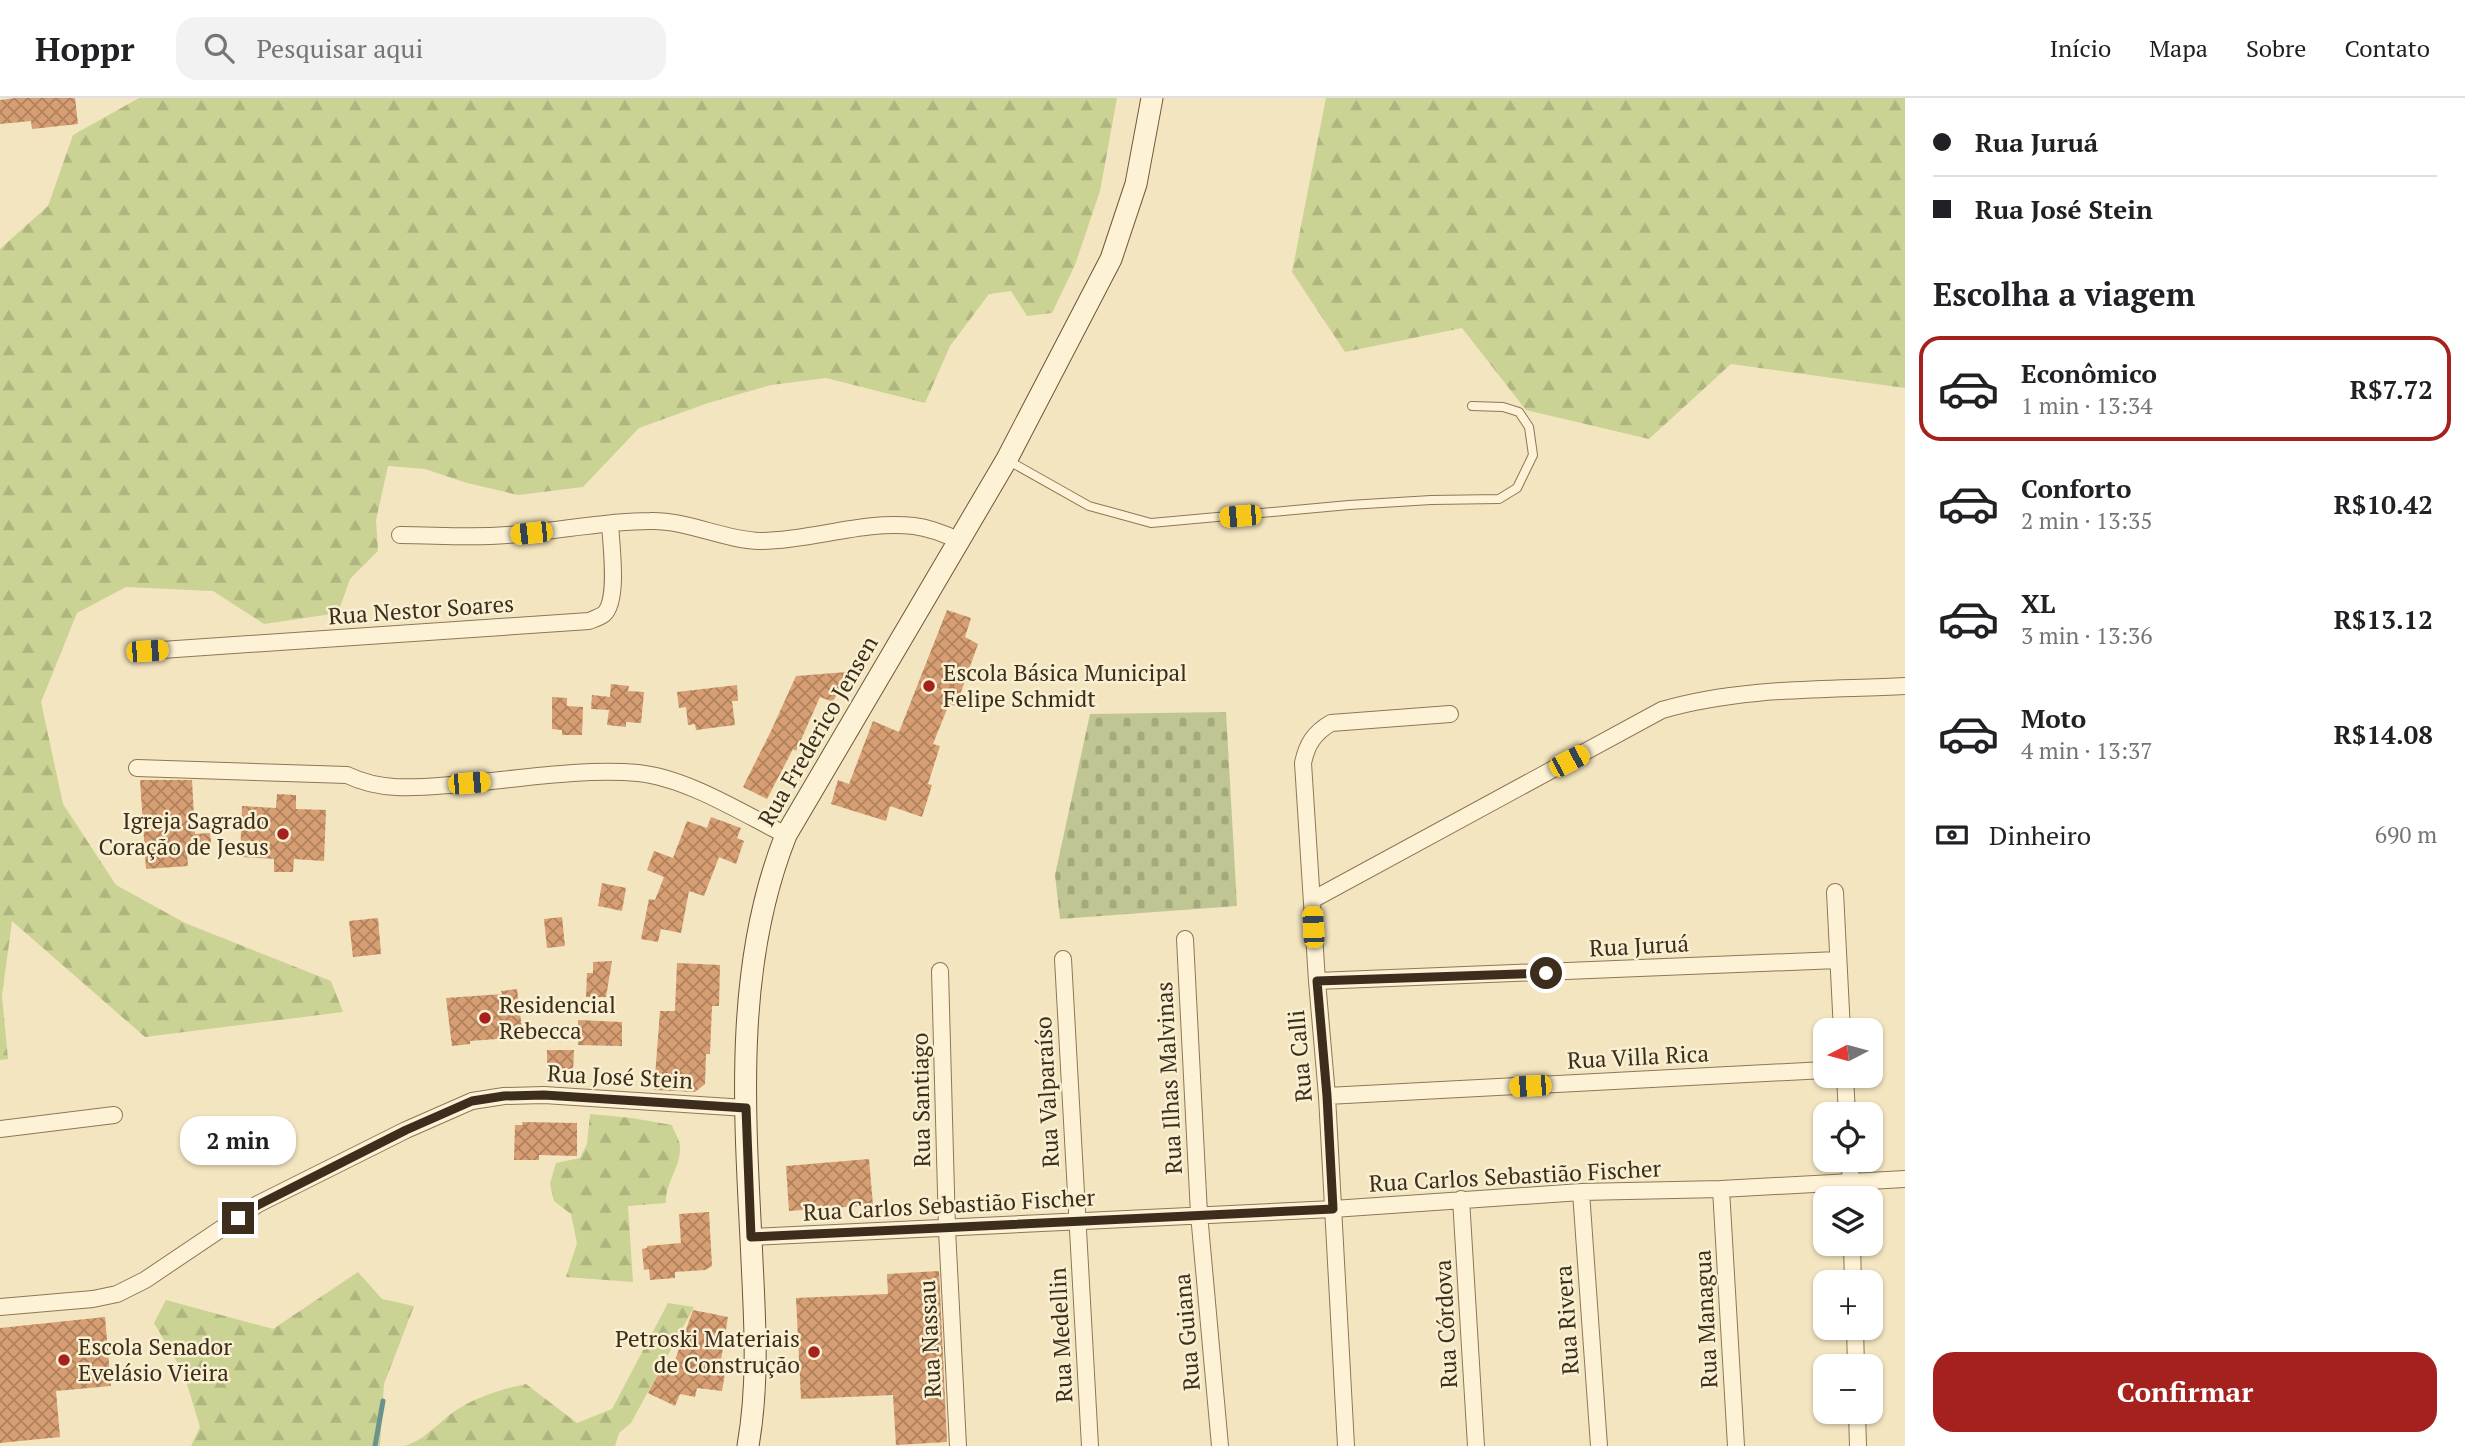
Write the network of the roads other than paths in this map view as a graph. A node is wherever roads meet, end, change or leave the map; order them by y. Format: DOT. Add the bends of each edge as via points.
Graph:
graph roads {
  1 [pos="1152,98"];
  2 [pos="1472,405"];
  3 [pos="1007,459"];
  4 [pos="610,524"];
  5 [pos="400,535"];
  6 [pos="960,541"];
  7 [pos="147,651"];
  8 [pos="1905,686"];
  9 [pos="1450,714"];
  10 [pos="137,768"];
  11 [pos="786,835"];
  12 [pos="1835,892"];
  13 [pos="1312,900"];
  14 [pos="1185,939"];
  15 [pos="1063,959"];
  16 [pos="1838,960"];
  17 [pos="940,971"];
  18 [pos="1317,981"];
  19 [pos="1841,1018"];
  20 [pos="1813,1071"];
  21 [pos="1327,1096"];
  22 [pos="746,1108"];
  23 [pos="114,1115"];
  24 [pos="0,1129"];
  25 [pos="1905,1180"];
  26 [pos="1876,1186"];
  27 [pos="1721,1189"];
  28 [pos="1813,1190"];
  29 [pos="1581,1192"];
  30 [pos="1461,1199"];
  31 [pos="1333,1209"];
  32 [pos="1199,1214"];
  33 [pos="1077,1222"];
  34 [pos="947,1229"];
  35 [pos="751,1237"];
  36 [pos="0,1307"];
  37 [pos="1857,1424"];
  38 [pos="748,1446"];
  39 [pos="958,1446"];
  40 [pos="1090,1446"];
  41 [pos="1220,1446"];
  42 [pos="1346,1446"];
  43 [pos="1476,1446"];
  44 [pos="1599,1446"];
  45 [pos="1735,1446"];
  46 [pos="1858,1446"];
  1 -- 3 [label="main road, Rua Frederico Jensen" via="1136,184 1118,243"];
  2 -- 3 [label="lane" via="1519,412 1529,426 1533,455 1517,488 1499,499 1349,505 1151,523 1088,506"];
  3 -- 6 [label="main road, Rua Frederico Jensen"];
  4 -- 5 [label="street" via="504,536"];
  4 -- 6 [label="street" via="652,520 757,541 913,526"];
  4 -- 7 [label="street, Rua Nestor Soares" via="609,607 589,621"];
  6 -- 11 [label="main road, Rua Frederico Jensen"];
  8 -- 13 [label="street" via="1737,695 1662,710"];
  9 -- 13 [label="street, Rua Calli" via="1331,723 1317,732 1303,763"];
  10 -- 11 [label="street" via="347,775 388,788 640,773 701,793"];
  11 -- 22 [label="main road, Rua Frederico Jensen" via="771,873 752,961"];
  12 -- 16 [label="street"];
  13 -- 18 [label="street, Rua Calli"];
  14 -- 32 [label="street, Rua Ilhas Malvinas"];
  15 -- 33 [label="street, Rua Valparaíso"];
  16 -- 18 [label="street, Rua Juruá"];
  16 -- 19 [label="street"];
  17 -- 34 [label="street, Rua Santiago"];
  18 -- 21 [label="street, Rua Calli"];
  20 -- 21 [label="street, Rua Villa Rica"];
  21 -- 31 [label="street, Rua Calli"];
  22 -- 35 [label="main road, Rua Frederico Jensen"];
  22 -- 36 [label="street, Rua José Stein" via="544,1095 472,1101 258,1205 117,1294"];
  23 -- 24 [label="street"];
  25 -- 26 [label="street, Rua Carlos Sebastião Fischer"];
  27 -- 28 [label="street, Rua Carlos Sebastião Fischer"];
  27 -- 29 [label="street, Rua Carlos Sebastião Fischer"];
  27 -- 45 [label="street, Rua Managua"];
  29 -- 30 [label="street, Rua Carlos Sebastião Fischer"];
  29 -- 44 [label="street, Rua Rivera"];
  30 -- 31 [label="street, Rua Carlos Sebastião Fischer"];
  30 -- 43 [label="street, Rua Córdova"];
  31 -- 32 [label="street, Rua Carlos Sebastião Fischer"];
  31 -- 42 [label="street, Rua Calli"];
  32 -- 33 [label="street, Rua Carlos Sebastião Fischer"];
  32 -- 41 [label="street, Rua Guiana"];
  33 -- 34 [label="street, Rua Carlos Sebastião Fischer"];
  33 -- 40 [label="street, Rua Medellin"];
  34 -- 35 [label="street, Rua Carlos Sebastião Fischer"];
  34 -- 39 [label="street, Rua Nassau"];
  35 -- 38 [label="main road, Rua Frederico Jensen" via="756,1365"];
  37 -- 46 [label="street"];
}
